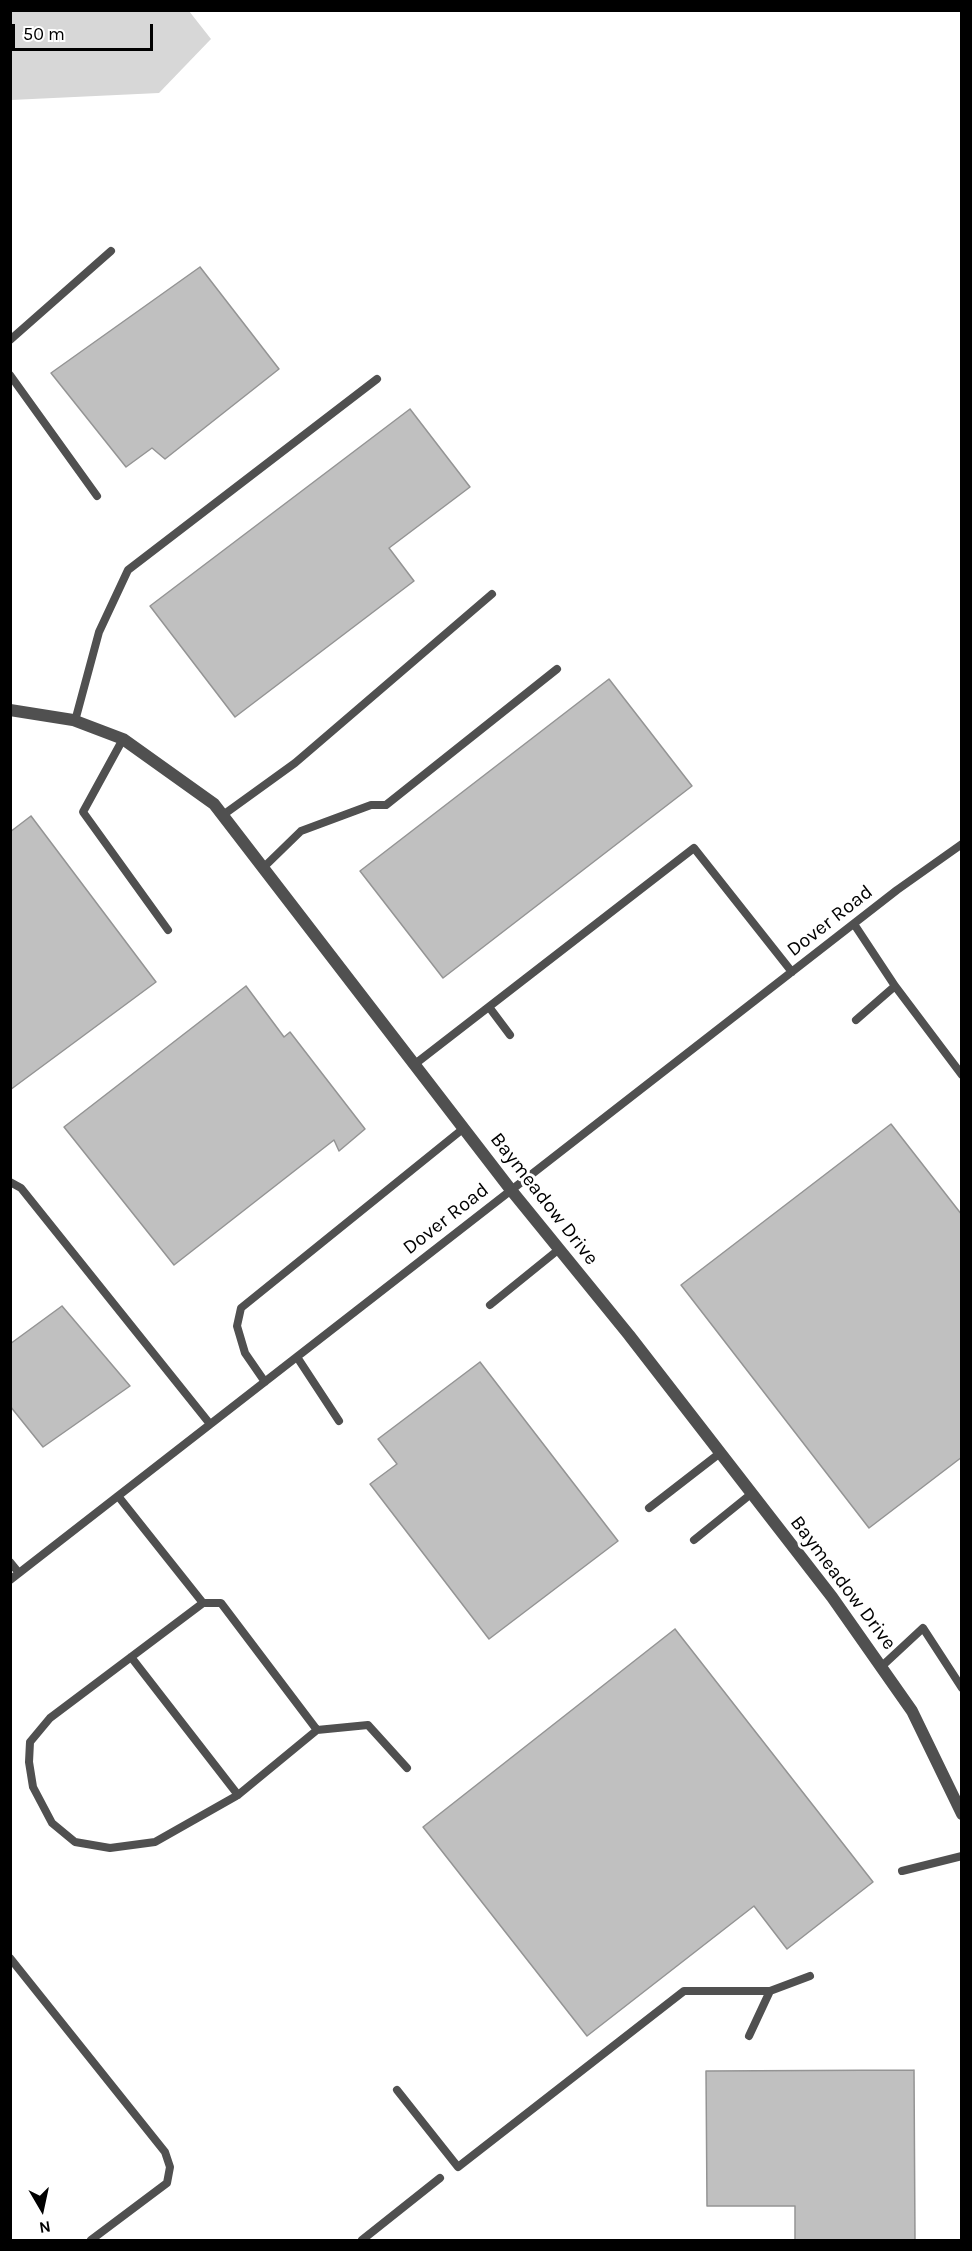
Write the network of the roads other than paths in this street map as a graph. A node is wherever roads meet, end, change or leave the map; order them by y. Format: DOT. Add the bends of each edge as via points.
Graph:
graph roads {
  1 [pos="111,251"];
  2 [pos="10,340"];
  3 [pos="10,375"];
  4 [pos="377,379"];
  5 [pos="97,496"];
  6 [pos="492,594"];
  7 [pos="557,669"];
  8 [pos="10,710"];
  9 [pos="75,720"];
  10 [pos="123,739"];
  11 [pos="223,814"];
  12 [pos="962,844"];
  13 [pos="264,867"];
  14 [pos="854,924"];
  15 [pos="168,930"];
  16 [pos="792,972"];
  17 [pos="895,987"];
  18 [pos="489,1007"];
  19 [pos="856,1020"];
  20 [pos="510,1035"];
  21 [pos="415,1064"];
  22 [pos="962,1075"];
  23 [pos="464,1128"];
  24 [pos="10,1182"];
  25 [pos="510,1190"];
  26 [pos="558,1250"];
  27 [pos="490,1305"];
  28 [pos="297,1357"];
  29 [pos="264,1382"];
  30 [pos="339,1421"];
  31 [pos="210,1424"];
  32 [pos="720,1453"];
  33 [pos="751,1494"];
  34 [pos="118,1496"];
  35 [pos="649,1508"];
  36 [pos="694,1540"];
  37 [pos="10,1562"];
  38 [pos="19,1573"];
  39 [pos="10,1580"];
  40 [pos="203,1603"];
  41 [pos="132,1657"];
  42 [pos="881,1666"];
  43 [pos="962,1688"];
  44 [pos="317,1730"];
  45 [pos="407,1768"];
  46 [pos="238,1795"];
  47 [pos="962,1814"];
  48 [pos="962,1856"];
  49 [pos="902,1871"];
  50 [pos="10,1958"];
  51 [pos="810,1976"];
  52 [pos="770,1991"];
  53 [pos="748,2036"];
  54 [pos="397,2090"];
  55 [pos="440,2178"];
  56 [pos="91,2241"];
  57 [pos="362,2241"];
  1 -- 2 [label="lane"];
  3 -- 5 [label="lane"];
  4 -- 9 [label="lane" via="128,570 99,632"];
  6 -- 11 [label="lane" via="295,763"];
  7 -- 13 [label="lane" via="386,805 371,805 301,831"];
  8 -- 9 [label="street, Baymeadow Drive"];
  9 -- 10 [label="street, Baymeadow Drive"];
  10 -- 11 [label="street, Baymeadow Drive"];
  10 -- 15 [label="lane" via="83,812"];
  11 -- 13 [label="street, Baymeadow Drive"];
  12 -- 14 [label="lane, Dover Road"];
  13 -- 21 [label="street, Baymeadow Drive"];
  14 -- 16 [label="lane, Dover Road"];
  14 -- 17 [label="lane"];
  16 -- 18 [label="lane" via="694,848"];
  16 -- 25 [label="lane, Dover Road"];
  17 -- 19 [label="lane"];
  17 -- 22 [label="lane"];
  18 -- 20 [label="lane"];
  18 -- 21 [label="lane"];
  21 -- 23 [label="street, Baymeadow Drive"];
  23 -- 25 [label="street, Baymeadow Drive"];
  23 -- 29 [label="lane" via="241,1308 237,1326 245,1353"];
  24 -- 31 [label="lane" via="21,1188"];
  25 -- 26 [label="street, Baymeadow Drive"];
  25 -- 28 [label="lane, Dover Road"];
  26 -- 27 [label="lane"];
  26 -- 32 [label="street, Baymeadow Drive"];
  28 -- 29 [label="lane, Dover Road"];
  28 -- 30 [label="lane"];
  29 -- 31 [label="lane, Dover Road"];
  31 -- 34 [label="lane, Dover Road"];
  32 -- 33 [label="street, Baymeadow Drive"];
  32 -- 35 [label="lane"];
  33 -- 36 [label="lane"];
  33 -- 42 [label="street, Baymeadow Drive"];
  34 -- 38 [label="lane, Dover Road"];
  34 -- 40 [label="lane"];
  37 -- 38 [label="lane"];
  38 -- 39 [label="lane, Dover Road"];
  40 -- 41 [label="lane"];
  40 -- 44 [label="lane" via="221,1603"];
  41 -- 46 [label="lane"];
  41 -- 46 [label="lane" via="50,1718 30,1742 33,1787 52,1823 75,1842 110,1848 155,1842"];
  42 -- 43 [label="lane" via="923,1628"];
  42 -- 47 [label="street, Baymeadow Drive" via="912,1711"];
  44 -- 45 [label="lane" via="368,1725"];
  44 -- 46 [label="lane"];
  48 -- 49 [label="lane"];
  50 -- 56 [label="lane" via="165,2152 170,2167 167,2183"];
  51 -- 52 [label="lane"];
  52 -- 53 [label="lane"];
  52 -- 54 [label="lane" via="684,1991 458,2167"];
  55 -- 57 [label="lane"];
}
